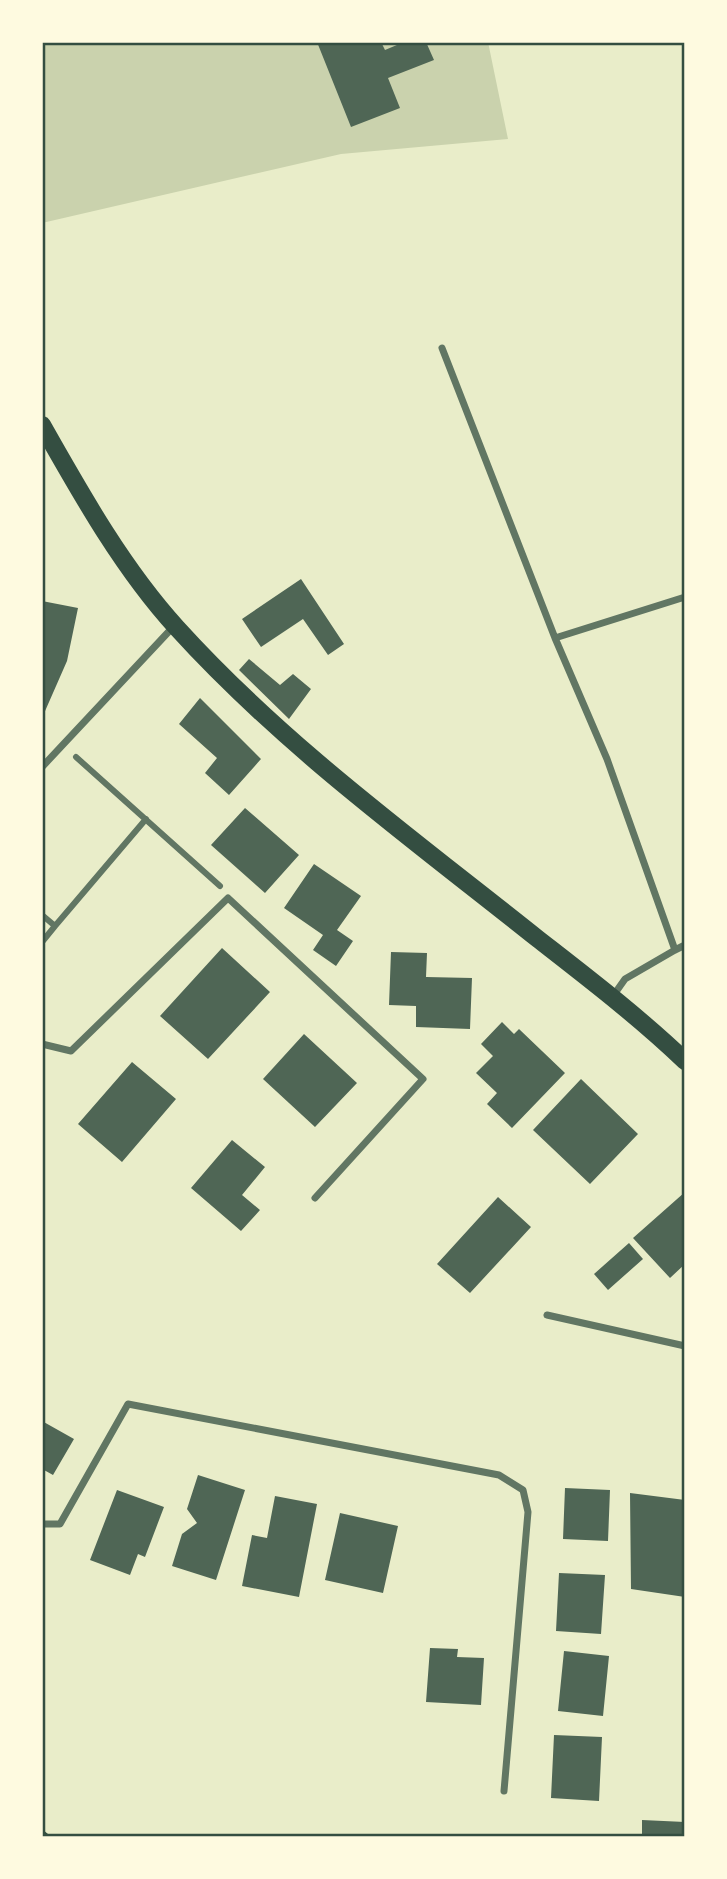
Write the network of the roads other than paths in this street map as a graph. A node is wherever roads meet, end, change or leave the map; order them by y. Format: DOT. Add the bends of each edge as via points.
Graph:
graph roads {
  1 [pos="442,348"];
  2 [pos="42,425"];
  3 [pos="685,597"];
  4 [pos="175,626"];
  5 [pos="555,638"];
  6 [pos="76,757"];
  7 [pos="42,767"];
  8 [pos="146,819"];
  9 [pos="220,886"];
  10 [pos="42,915"];
  11 [pos="55,926"];
  12 [pos="42,942"];
  13 [pos="685,945"];
  14 [pos="675,950"];
  15 [pos="612,997"];
  16 [pos="42,1044"];
  17 [pos="685,1061"];
  18 [pos="315,1198"];
  19 [pos="547,1315"];
  20 [pos="685,1346"];
  21 [pos="42,1524"];
  22 [pos="504,1791"];
  1 -- 5 [label="street"];
  2 -- 4 [label="main road" via="132,570"];
  3 -- 5 [label="street"];
  4 -- 7 [label="street"];
  4 -- 15 [label="main road" via="347,788"];
  5 -- 14 [label="street" via="607,758"];
  6 -- 8 [label="street"];
  8 -- 9 [label="street"];
  8 -- 11 [label="street"];
  10 -- 11 [label="street"];
  11 -- 12 [label="street"];
  13 -- 14 [label="street"];
  14 -- 15 [label="street" via="625,979"];
  15 -- 17 [label="main road"];
  16 -- 18 [label="street" via="71,1051 228,898 423,1079"];
  19 -- 20 [label="street"];
  21 -- 22 [label="street" via="61,1524 128,1404 499,1475 523,1490 528,1511"];
}
